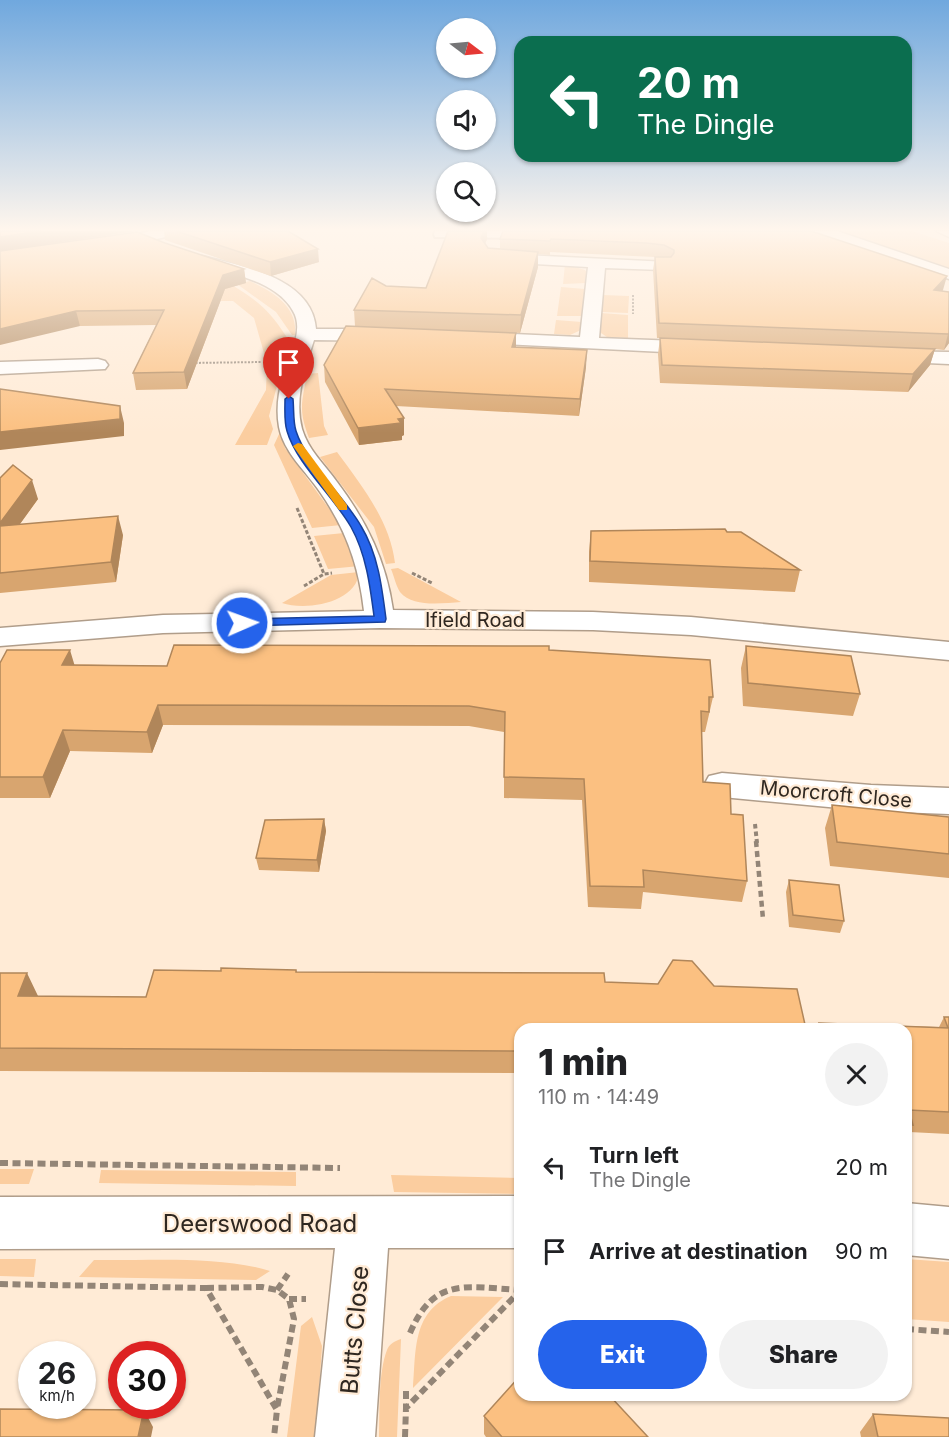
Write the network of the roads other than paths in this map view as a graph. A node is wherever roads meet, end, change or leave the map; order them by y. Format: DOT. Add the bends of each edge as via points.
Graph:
graph roads {
  1 [pos="290,298"];
  2 [pos="593,298"];
  3 [pos="306,334"];
  4 [pos="402,336"];
  5 [pos="449,338"];
  6 [pos="589,343"];
  7 [pos="109,347"];
  8 [pos="723,349"];
  9 [pos="869,356"];
  10 [pos="949,358"];
  11 [pos="98,365"];
  12 [pos="0,368"];
  13 [pos="87,386"];
  14 [pos="380,619"];
  15 [pos="0,637"];
  16 [pos="949,651"];
  17 [pos="737,786"];
  18 [pos="949,801"];
  19 [pos="514,1222"];
  20 [pos="0,1223"];
  21 [pos="364,1224"];
  22 [pos="912,1230"];
  23 [pos="949,1233"];
  24 [pos="345,1437"];
  1 -- 3 [label="street" via="304,315"];
  2 -- 6 [label="street"];
  3 -- 4 [label="street"];
  3 -- 14 [label="street" via="289,399 291,430 356,526 372,568"];
  5 -- 6 [label="street"];
  6 -- 8 [label="street"];
  7 -- 11 [label="street"];
  9 -- 10 [label="street"];
  11 -- 12 [label="street"];
  11 -- 13 [label="street"];
  14 -- 15 [label="street, Ifield Road" via="163,624"];
  14 -- 16 [label="street, Ifield Road" via="604,621"];
  17 -- 18 [label="street, Moorcroft Close"];
  19 -- 21 [label="street, Deerswood Road"];
  20 -- 21 [label="street, Deerswood Road"];
  21 -- 24 [label="street, Butts Close"];
  22 -- 23 [label="street"];
}
